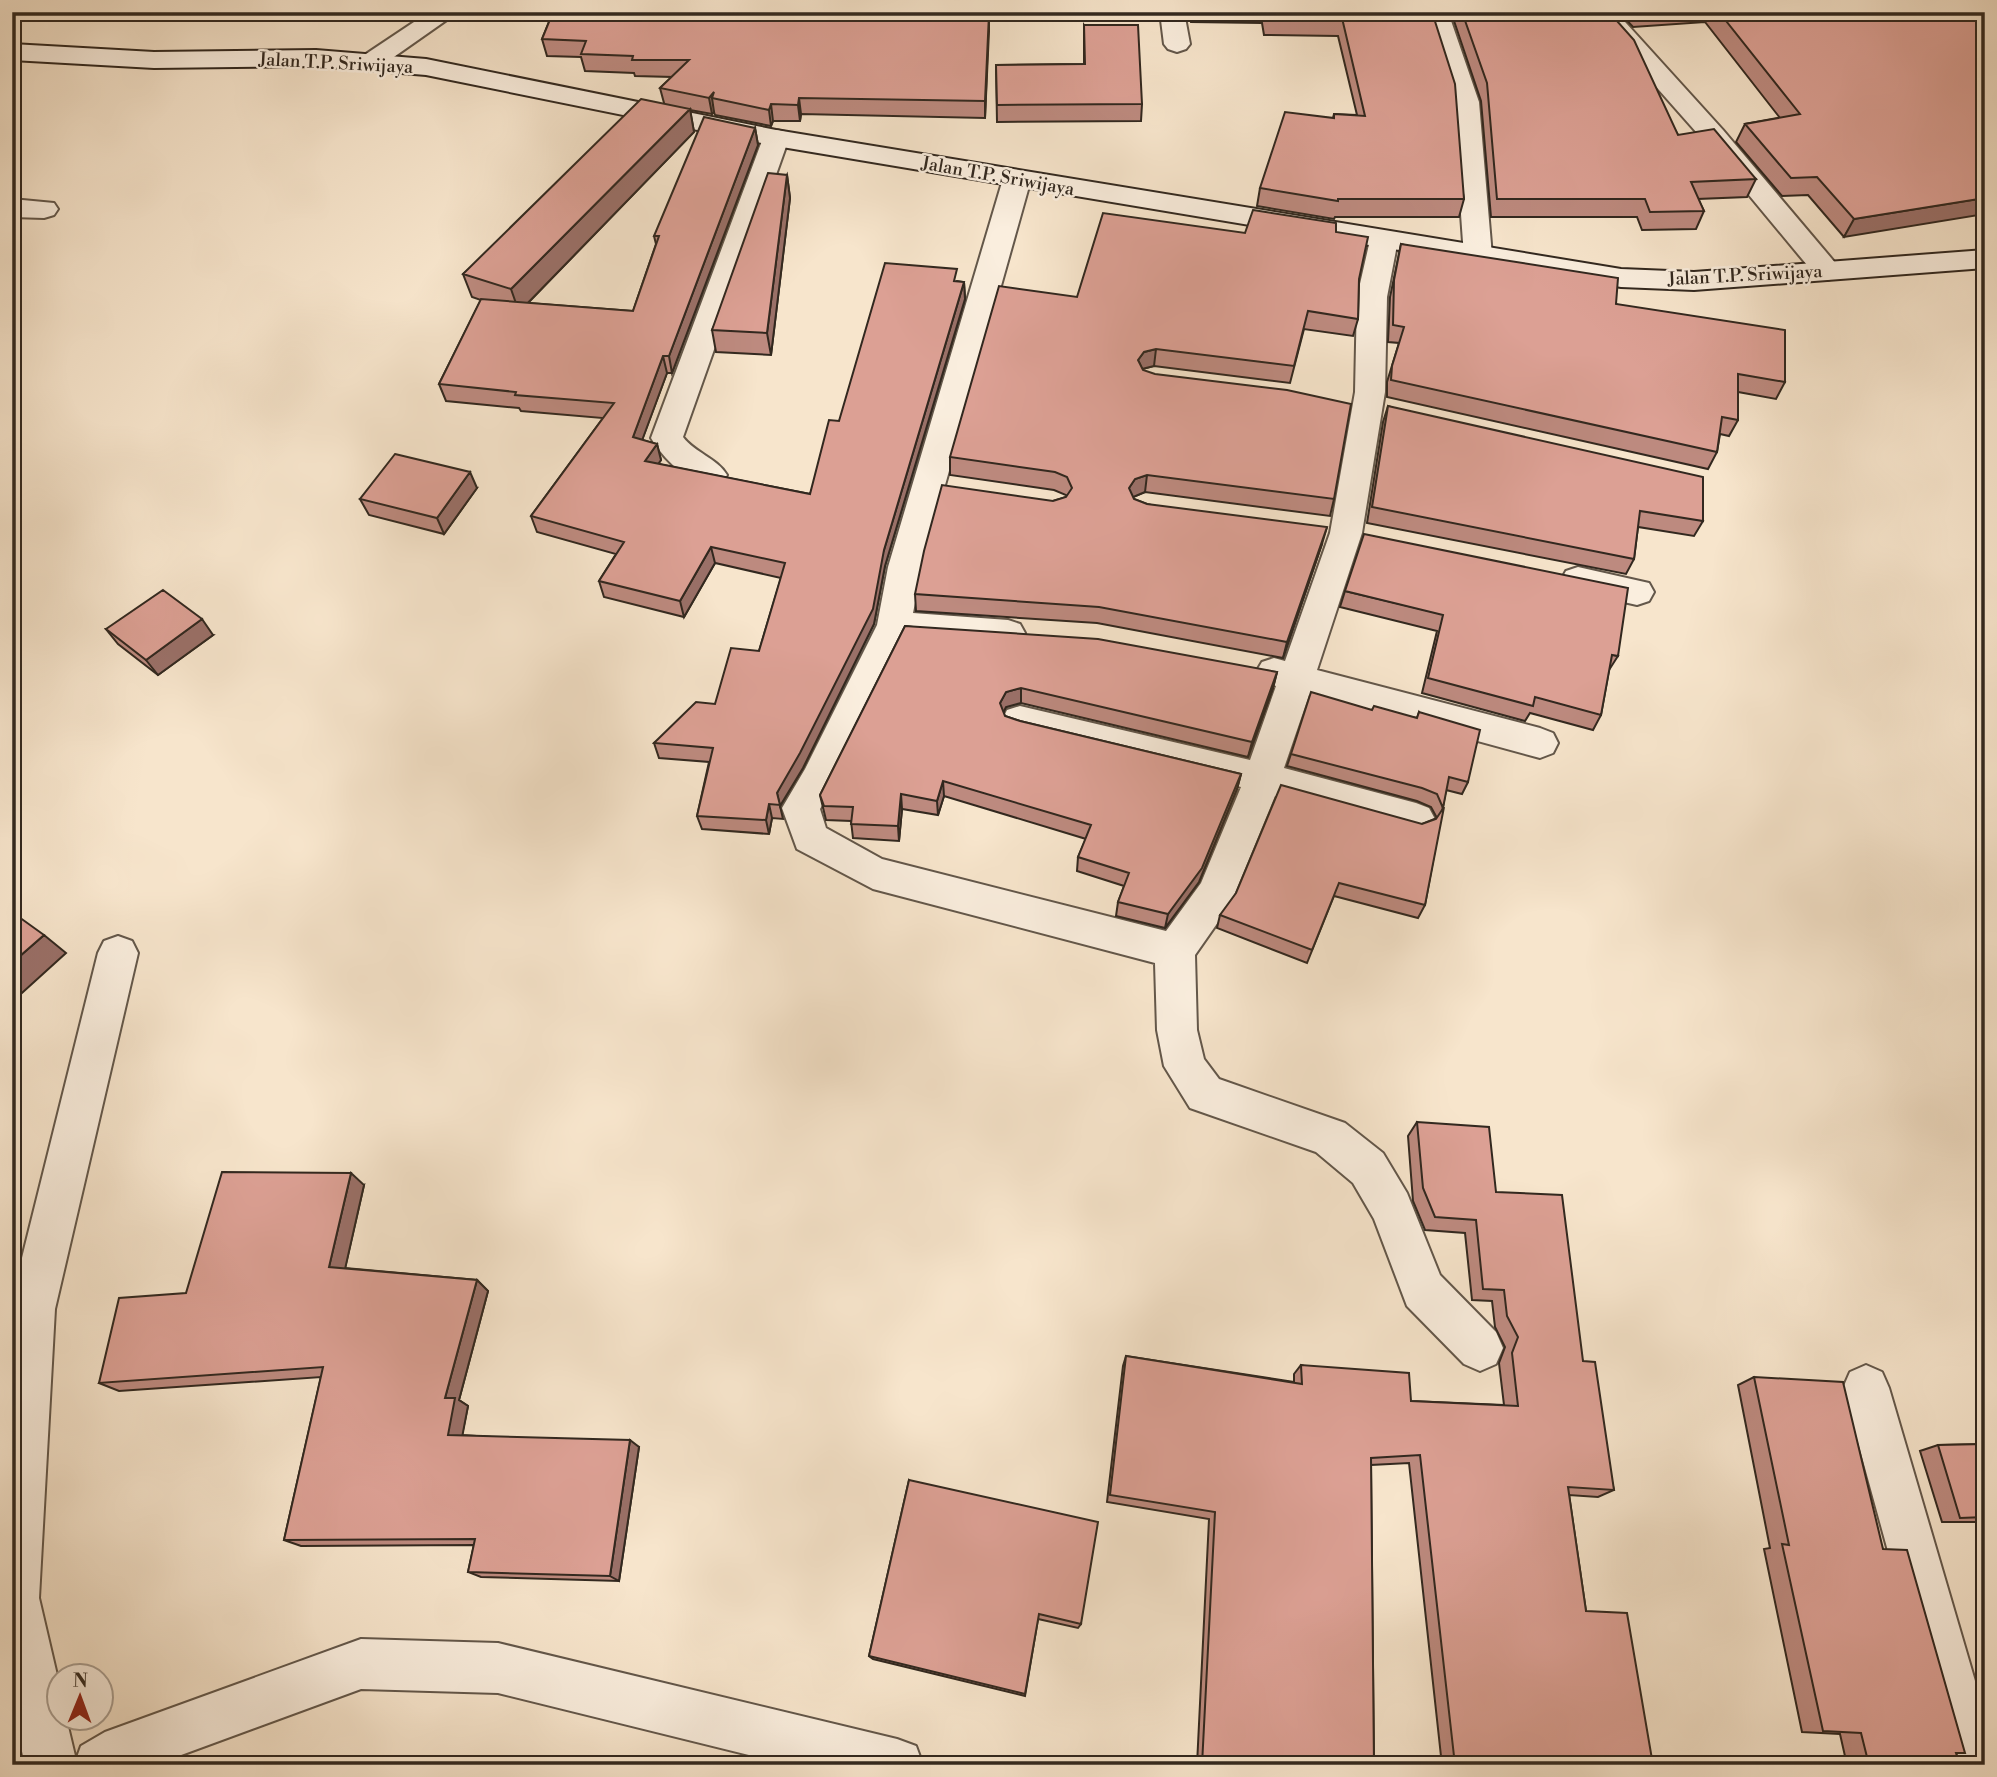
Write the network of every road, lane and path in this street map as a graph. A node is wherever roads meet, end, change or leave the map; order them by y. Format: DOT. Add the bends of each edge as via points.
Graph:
graph roads {
  1 [pos="446,12"];
  2 [pos="1172,12"];
  3 [pos="1436,12"];
  4 [pos="1602,12"];
  5 [pos="1177,44"];
  6 [pos="12,52"];
  7 [pos="372,61"];
  8 [pos="776,138"];
  9 [pos="1017,179"];
  10 [pos="12,208"];
  11 [pos="44,209"];
  12 [pos="1384,240"];
  13 [pos="1478,256"];
  14 [pos="1985,259"];
  15 [pos="1827,271"];
  16 [pos="711,475"];
  17 [pos="1547,574"];
  18 [pos="1637,592"];
  19 [pos="894,625"];
  20 [pos="1043,635"];
  21 [pos="1245,667"];
  22 [pos="1300,677"];
  23 [pos="1020,720"];
  24 [pos="1539,743"];
  25 [pos="1264,778"];
  26 [pos="1416,819"];
  27 [pos="1175,951"];
  28 [pos="118,953"];
  29 [pos="1480,1348"];
  30 [pos="1866,1388"];
  31 [pos="51,1765"];
  32 [pos="100,1765"];
  33 [pos="897,1765"];
  34 [pos="1973,1765"];
  1 -- 7 [label="street"];
  2 -- 5 [label="street"];
  3 -- 13 [label="street" via="1466,102"];
  4 -- 15 [label="street"];
  6 -- 7 [label="street, Jalan T.P. Sriwijaya" via="154,60"];
  7 -- 8 [label="street, Jalan T.P. Sriwijaya" via="426,67"];
  8 -- 9 [label="street, Jalan T.P. Sriwijaya"];
  8 -- 16 [label="street" via="667,438 677,453"];
  9 -- 12 [label="street, Jalan T.P. Sriwijaya"];
  9 -- 19 [label="street" via="941,488 905,567"];
  10 -- 11 [label="street"];
  12 -- 13 [label="street, Jalan T.P. Sriwijaya"];
  12 -- 22 [label="street" via="1372,297 1368,407 1345,534"];
  13 -- 15 [label="street, Jalan T.P. Sriwijaya" via="1621,278 1694,281"];
  14 -- 15 [label="street, Jalan T.P. Sriwijaya"];
  17 -- 18 [label="street"];
  19 -- 20 [label="street"];
  19 -- 27 [label="street" via="801,808 810,838 873,873"];
  21 -- 22 [label="street"];
  22 -- 24 [label="street"];
  22 -- 25 [label="street"];
  23 -- 25 [label="street"];
  25 -- 26 [label="street"];
  25 -- 27 [label="street" via="1216,893"];
  27 -- 29 [label="street" via="1177,1030 1185,1066 1205,1094 1330,1137 1368,1168 1392,1208 1423,1290"];
  28 -- 31 [label="street" via="32,1309 14,1598"];
  30 -- 34 [label="street"];
  32 -- 33 [label="street" via="123,1750 360,1664 498,1668"];
}
